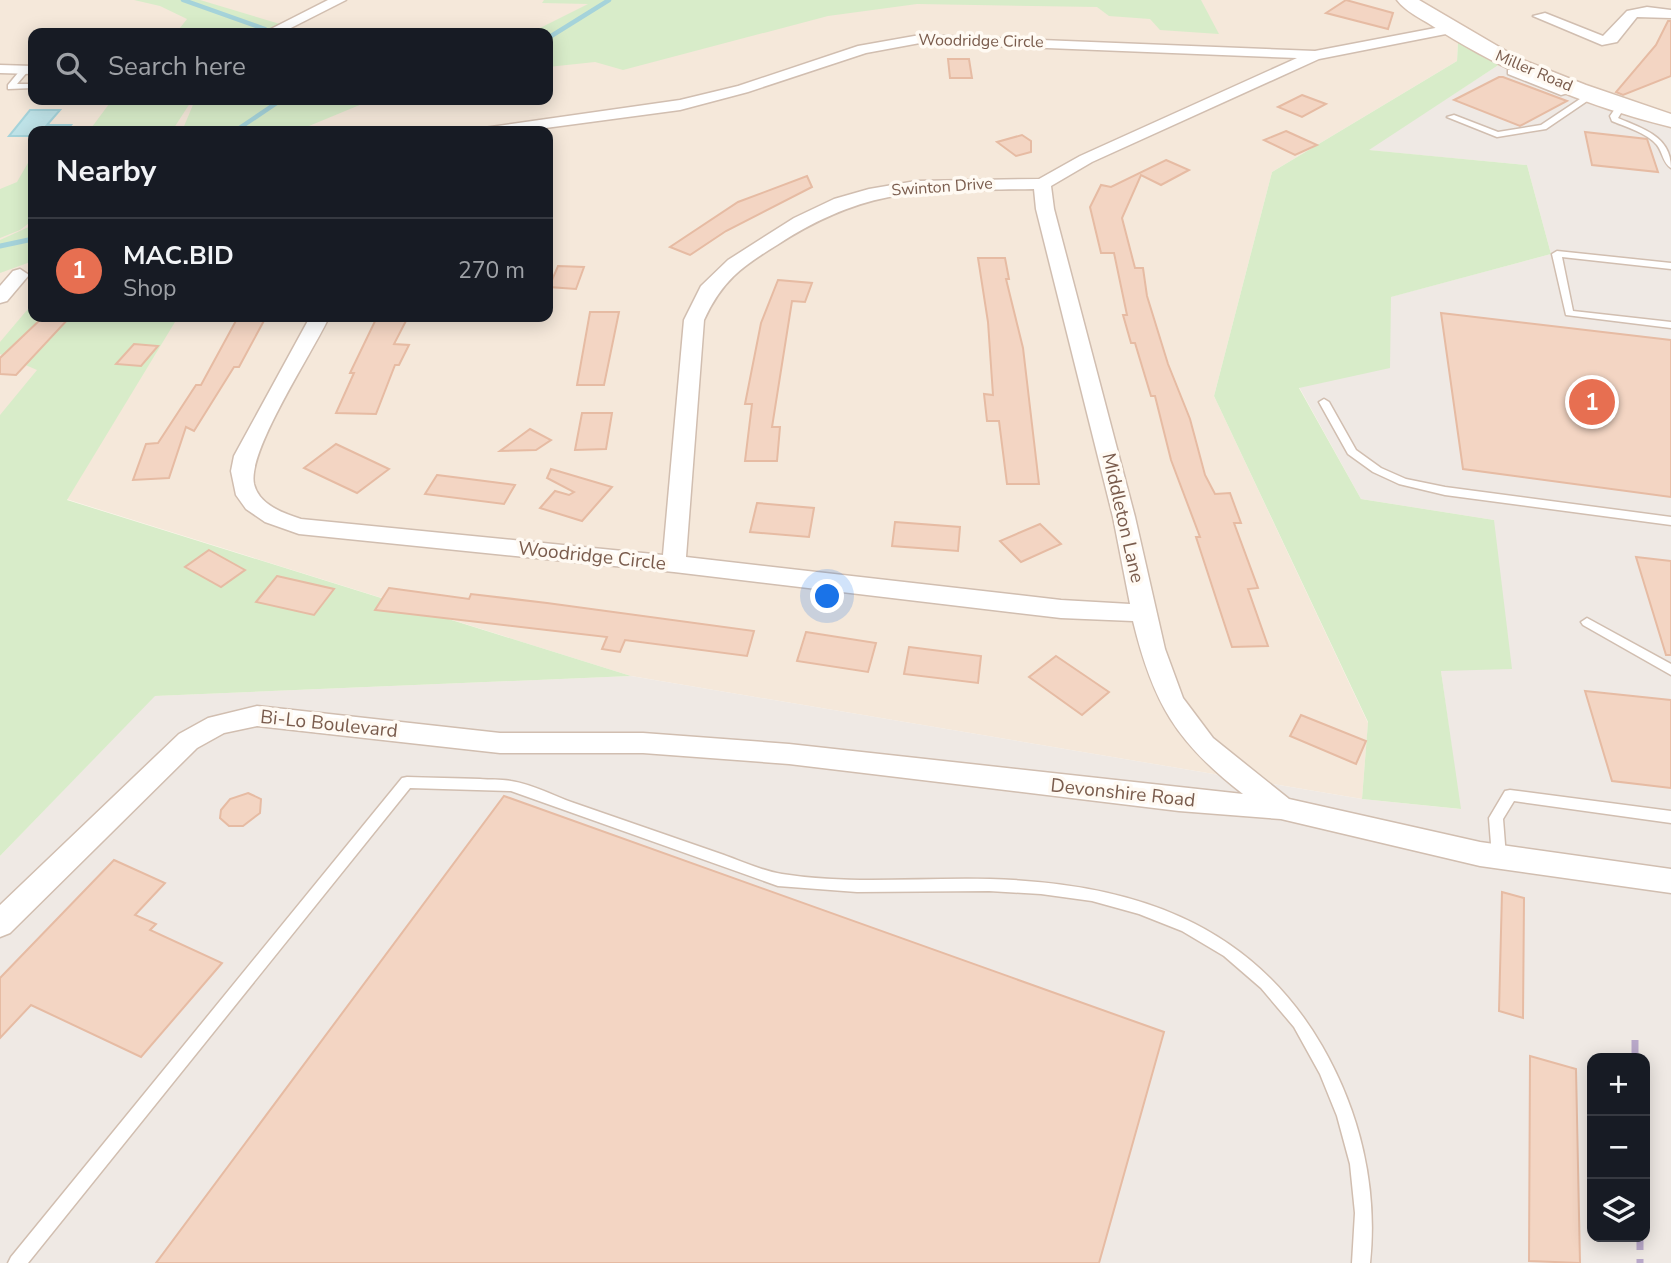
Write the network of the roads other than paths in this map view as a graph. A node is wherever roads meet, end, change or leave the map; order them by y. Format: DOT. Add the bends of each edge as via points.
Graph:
graph roads {
  1 [pos="339,0"];
  2 [pos="1406,0"];
  3 [pos="1671,14"];
  4 [pos="1540,16"];
  5 [pos="280,28"];
  6 [pos="1451,29"];
  7 [pos="1315,55"];
  8 [pos="0,69"];
  9 [pos="28,70"];
  10 [pos="28,71"];
  11 [pos="1511,72"];
  12 [pos="28,86"];
  13 [pos="1588,98"];
  14 [pos="1622,105"];
  15 [pos="1451,117"];
  16 [pos="1671,121"];
  17 [pos="527,126"];
  18 [pos="1671,166"];
  19 [pos="1042,184"];
  20 [pos="1671,266"];
  21 [pos="20,275"];
  22 [pos="0,298"];
  23 [pos="317,322"];
  24 [pos="1671,325"];
  25 [pos="1324,402"];
  26 [pos="1671,520"];
  27 [pos="674,564"];
  28 [pos="1144,613"];
  29 [pos="1587,622"];
  30 [pos="1671,670"];
  31 [pos="569,745"];
  32 [pos="1281,808"];
  33 [pos="1671,817"];
  34 [pos="1499,857"];
  35 [pos="1671,881"];
  36 [pos="0,924"];
  37 [pos="17,1263"];
  38 [pos="1361,1263"];
  1 -- 5 [label="street"];
  2 -- 6 [label="street, Miller Road"];
  3 -- 4 [label="street" via="1632,15 1612,39 1602,41"];
  6 -- 7 [label="street, Swinton Drive"];
  6 -- 13 [label="street, Miller Road"];
  7 -- 17 [label="street, Woodridge Circle" via="920,39 871,47 752,87 680,105"];
  7 -- 19 [label="street, Swinton Drive" via="1086,159"];
  8 -- 9 [label="street"];
  10 -- 12 [label="lane" via="11,87"];
  11 -- 13 [label="lane"];
  13 -- 14 [label="street, Miller Road"];
  13 -- 15 [label="lane" via="1543,127 1497,135"];
  14 -- 16 [label="street, Miller Road"];
  14 -- 18 [label="lane" via="1615,119 1660,144"];
  19 -- 27 [label="street, Swinton Drive" via="933,185 853,199 767,241 719,278 694,320"];
  19 -- 28 [label="street, Middleton Lane"];
  20 -- 24 [label="lane" via="1557,254 1569,313"];
  21 -- 22 [label="street"];
  23 -- 27 [label="street, Woodridge Circle" via="245,456 242,484 261,510 299,526"];
  25 -- 26 [label="lane" via="1352,452 1403,482"];
  27 -- 28 [label="street, Woodridge Circle" via="1061,609"];
  28 -- 32 [label="street, Middleton Lane" via="1164,680 1182,719 1200,742"];
  29 -- 30 [label="lane"];
  31 -- 32 [label="street, Devonshire Road" via="691,745"];
  31 -- 36 [label="street, Bi-Lo Boulevard" via="500,743 270,716 230,720 200,733 174,753"];
  32 -- 34 [label="street, Devonshire Road"];
  33 -- 34 [label="lane" via="1510,795 1496,818"];
  34 -- 35 [label="street, Devonshire Road"];
  37 -- 38 [label="lane" via="407,782 511,786 778,880 817,886 1043,887 1152,912 1208,935 1248,963 1282,999 1323,1062 1360,1160 1366,1234"];
}
